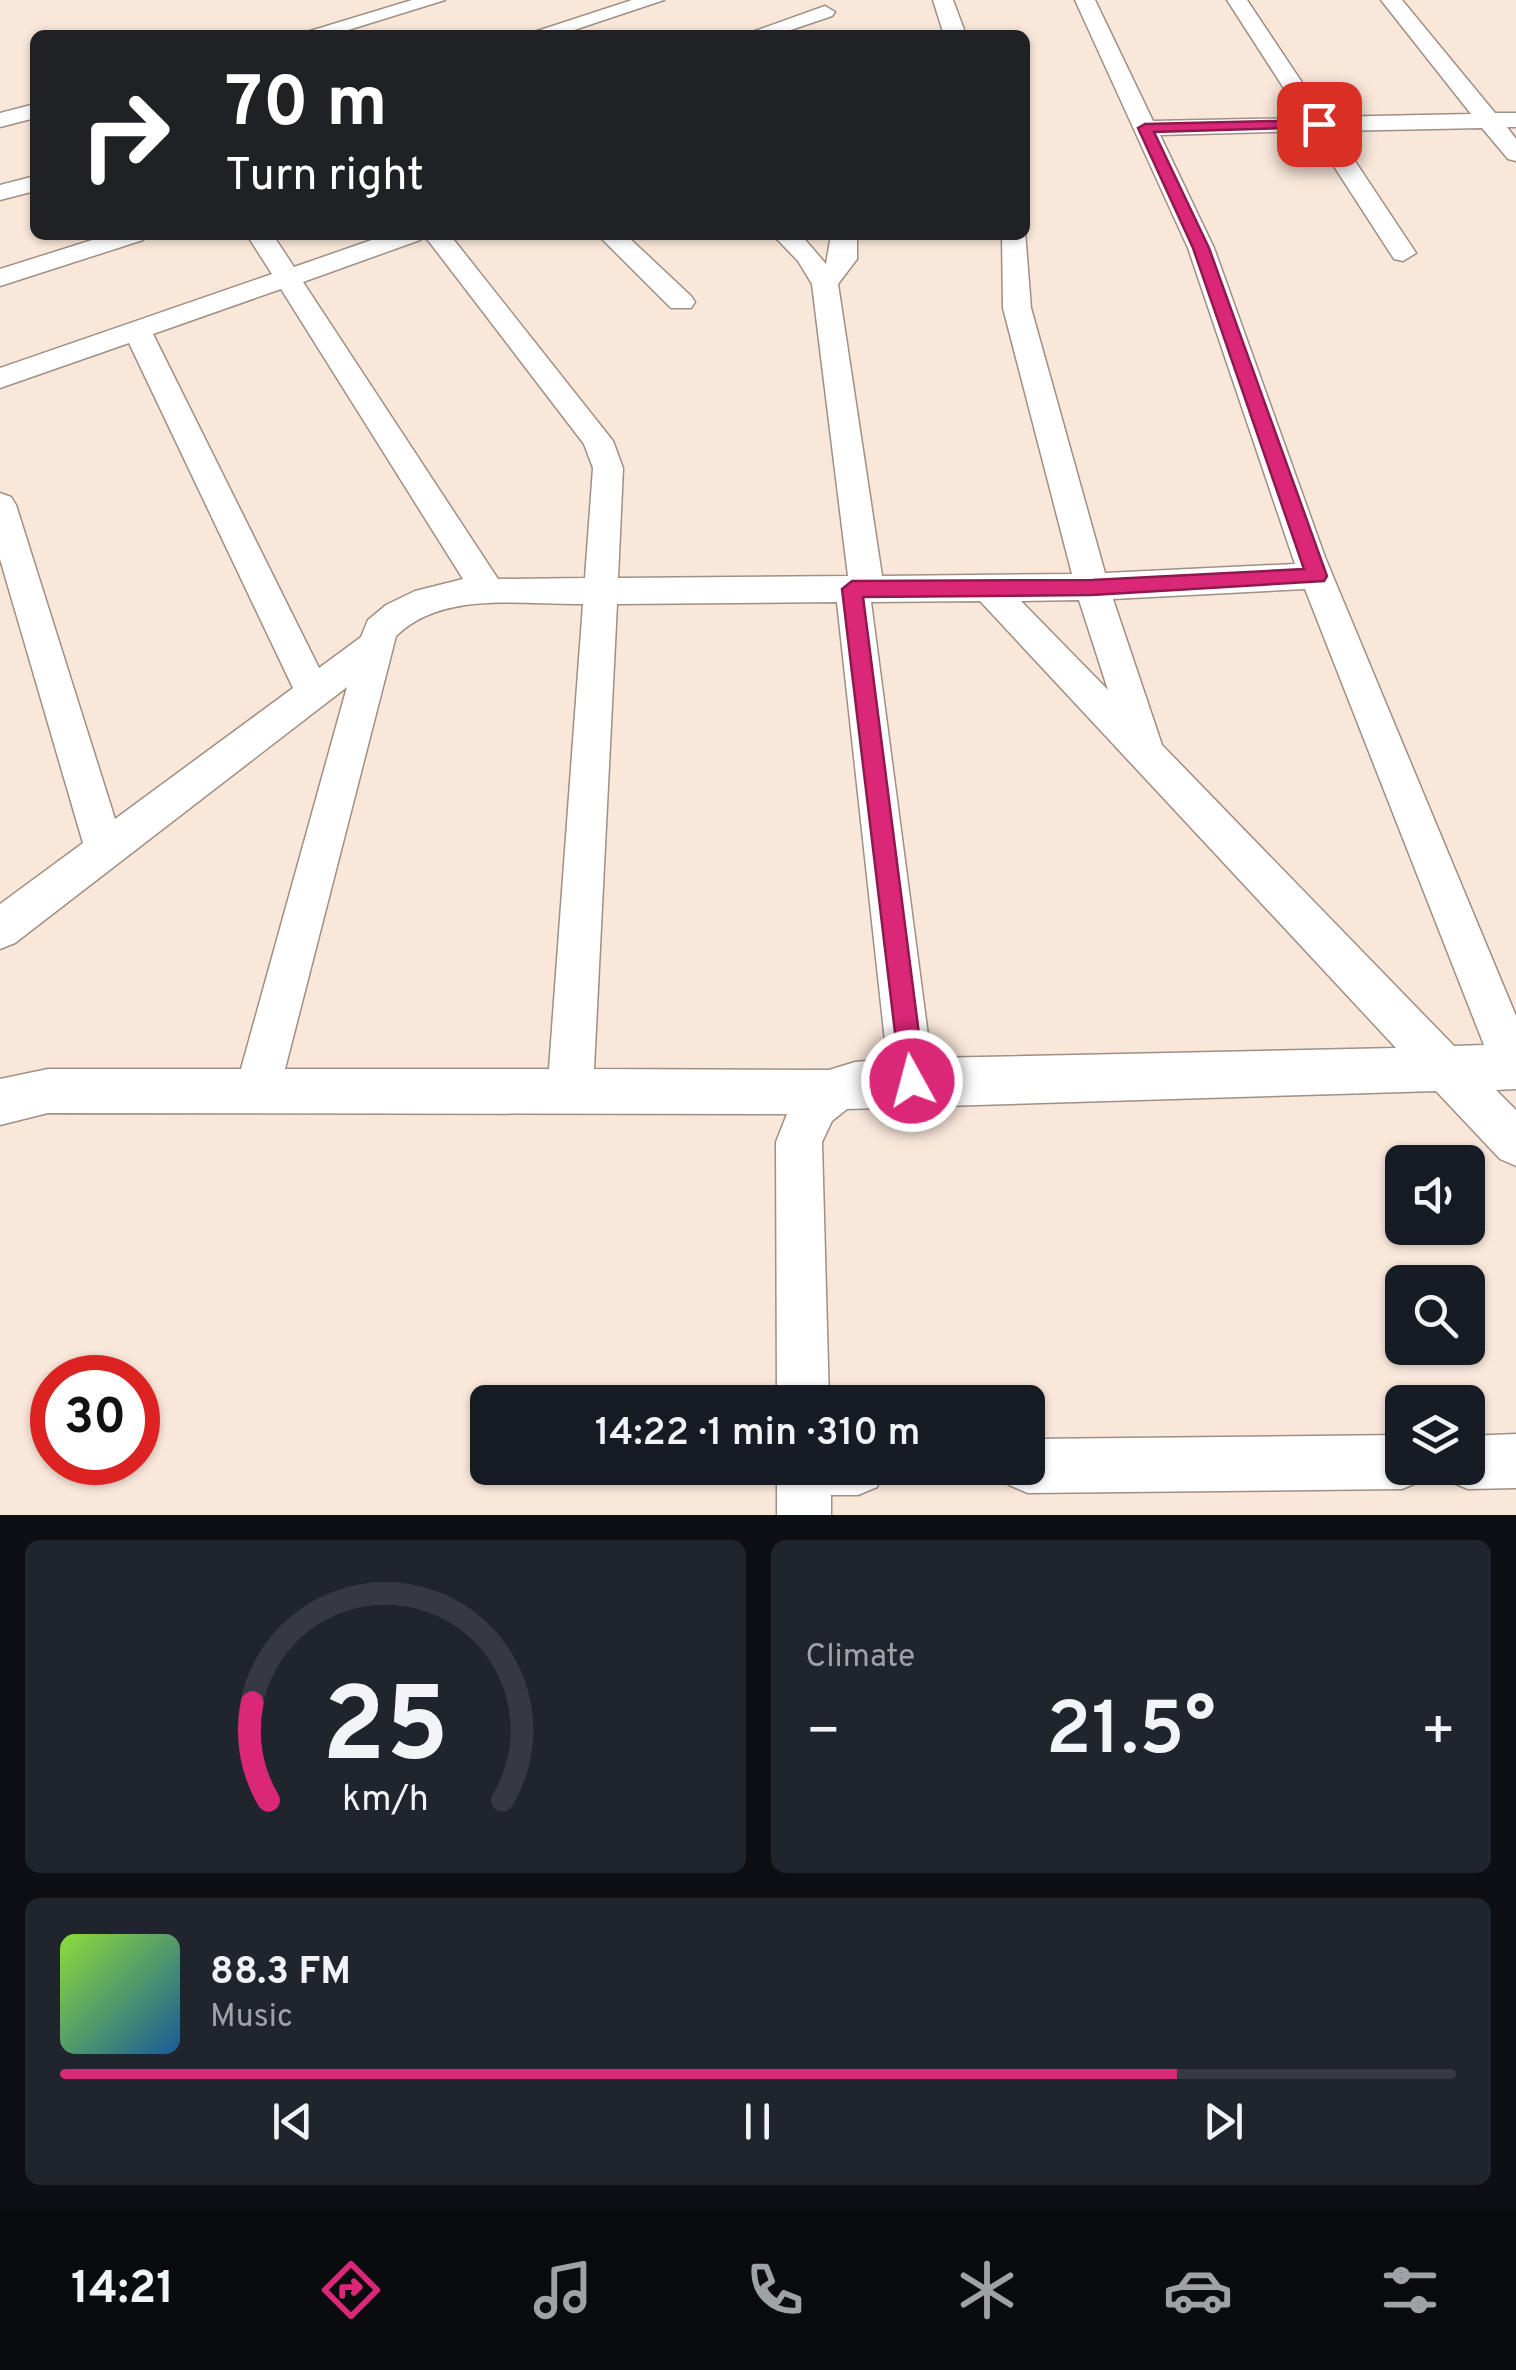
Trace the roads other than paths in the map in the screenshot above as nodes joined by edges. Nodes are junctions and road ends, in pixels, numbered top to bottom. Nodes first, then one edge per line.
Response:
1 (435, 0) edge
2 (654, 0) edge
3 (943, 0) edge
4 (1085, 0) edge
5 (1237, 0) edge
6 (1391, 0) edge
7 (823, 6) edge
8 (326, 30) edge
9 (553, 30) edge
10 (767, 30) edge
11 (953, 30) edge
12 (30, 111) edge
13 (0, 120) edge
14 (1504, 120) edge
15 (1319, 124) junction
16 (1145, 128) junction
17 (1516, 154) edge
18 (30, 184) edge
19 (0, 193) edge
20 (118, 240) edge
21 (263, 240) edge
22 (397, 240) edge
23 (440, 240) edge
24 (616, 240) edge
25 (791, 240) edge
26 (844, 240) edge
27 (1016, 240) edge
28 (1403, 253) dead end
29 (0, 278) edge
30 (289, 278) junction
31 (824, 284) junction
32 (681, 302) dead end
33 (137, 330) junction
34 (0, 378) edge
35 (0, 505) edge
36 (1317, 576) junction
37 (988, 588) junction
38 (1092, 588) junction
39 (860, 589) junction
40 (601, 591) junction
41 (489, 592) junction
42 (376, 645) junction
43 (313, 692) junction
44 (1148, 756) junction
45 (104, 850) junction
46 (0, 929) edge
47 (1516, 1067) edge
48 (1448, 1070) junction
49 (912, 1081) junction
50 (257, 1091) junction
51 (570, 1092) junction
52 (827, 1092) junction
53 (0, 1102) edge
54 (1516, 1143) edge
55 (802, 1385) edge
56 (1516, 1461) edge
57 (1385, 1462) edge
58 (1485, 1462) edge
59 (1045, 1466) edge
60 (804, 1485) edge
61 (804, 1515) edge

1 - 8 street
2 - 9 street
3 - 11 street
4 - 16 street
5 - 15 street
6 - 14 street
7 - 10 street
12 - 13 street
14 - 15 street
14 - 17 street
15 - 16 street
15 - 28 street
16 - 36 street
18 - 19 street
20 - 29 street
21 - 30 street
22 - 30 street
23 - 40 street
24 - 32 street
25 - 31 street
26 - 31 street
27 - 38 street
30 - 33 street
30 - 41 street
31 - 39 street
33 - 34 street
33 - 43 street
35 - 45 street
36 - 38 street
36 - 47 street
37 - 38 street
37 - 39 street
37 - 44 street
38 - 44 street
39 - 40 street
39 - 49 street
40 - 41 street
40 - 51 street
41 - 42 street
42 - 43 street
42 - 50 street
43 - 45 street
44 - 48 street
45 - 46 street
47 - 48 street
48 - 49 street
48 - 54 street
49 - 52 street
50 - 51 street
50 - 53 street
51 - 52 street
52 - 55 street
56 - 58 street
57 - 59 street
60 - 61 street

